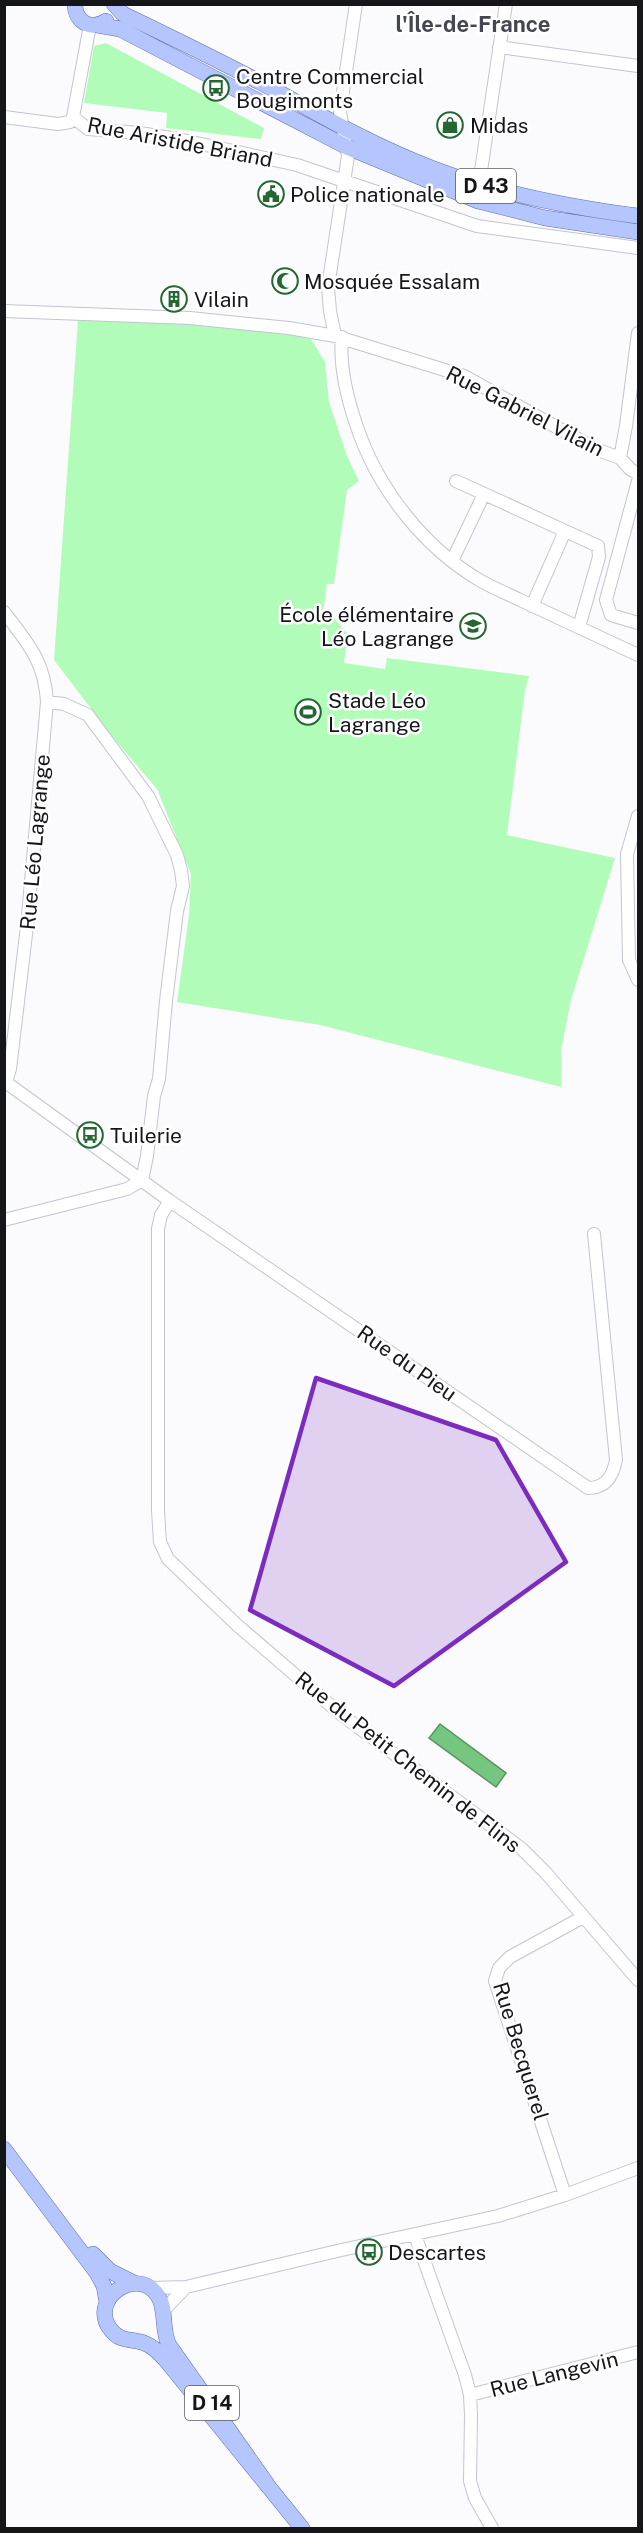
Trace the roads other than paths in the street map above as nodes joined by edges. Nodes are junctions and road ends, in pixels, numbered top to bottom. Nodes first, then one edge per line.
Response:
1 (113, 4) edge
2 (356, 4) edge
3 (506, 4) edge
4 (73, 8) edge
5 (93, 25) junction
6 (499, 47) junction
7 (639, 66) edge
8 (251, 98) junction
9 (4, 117) edge
10 (73, 117) junction
11 (342, 126) junction
12 (354, 152) junction
13 (428, 166) junction
14 (343, 181) junction
15 (479, 184) junction
16 (639, 216) edge
17 (639, 232) edge
18 (639, 248) edge
19 (4, 311) edge
20 (639, 333) edge
21 (339, 337) junction
22 (620, 458) junction
23 (639, 474) edge
24 (456, 481) dead end
25 (639, 481) edge
26 (484, 494) junction
27 (564, 531) junction
28 (452, 561) junction
29 (532, 606) junction
30 (4, 612) edge
31 (639, 623) edge
32 (579, 627) junction
33 (639, 655) edge
34 (47, 702) junction
35 (639, 816) edge
36 (639, 980) edge
37 (5, 1081) edge
38 (142, 1180) junction
39 (170, 1200) junction
40 (4, 1220) edge
41 (594, 1234) dead end
42 (583, 1917) junction
43 (639, 1980) edge
44 (4, 2149) edge
45 (639, 2168) edge
46 (32, 2186) junction
47 (565, 2195) junction
48 (415, 2235) junction
49 (134, 2283) junction
50 (186, 2287) junction
51 (149, 2288) junction
52 (107, 2303) junction
53 (163, 2316) junction
54 (138, 2341) junction
55 (639, 2352) edge
56 (470, 2395) junction
57 (267, 2484) junction
58 (302, 2529) edge
59 (492, 2529) edge

1 - 5 main road
1 - 11 main road, D 43
2 - 11 street
3 - 6 street
4 - 5 main road
5 - 8 main road, D 43
5 - 10 street
6 - 7 street
6 - 15 street
8 - 11 main road
8 - 12 main road, D 43
9 - 10 street, Rue Aristide Briand
10 - 14 street, Rue Aristide Briand
11 - 12 street
11 - 13 main road, D 43
12 - 13 main road, D 43
12 - 14 street
12 - 17 main road, D 43
13 - 15 main road, D 43
14 - 18 street, Rue Aristide Briand
14 - 21 street
15 - 16 main road, D 43
19 - 21 street, Rue Gabriel Vilain
20 - 22 street
21 - 22 street, Rue Gabriel Vilain
21 - 28 street
22 - 23 street, Rue Gabriel Vilain
24 - 26 street
25 - 31 street
26 - 27 street
26 - 28 street
27 - 29 street
27 - 32 street
28 - 29 street
29 - 32 street
30 - 34 street, Rue Léo Lagrange
32 - 33 street
34 - 37 street, Rue Léo Lagrange
34 - 38 street
35 - 36 street
37 - 38 street, Rue du Pieu
38 - 39 street, Rue du Pieu
38 - 40 street
39 - 41 street, Rue du Pieu
39 - 42 street, Rue du Petit Chemin de Flins
42 - 43 street, Rue du Petit Chemin de Flins
42 - 47 street, Rue Becquerel
44 - 46 main road
45 - 47 street
46 - 49 main road
46 - 52 main road
47 - 48 street
48 - 50 street
48 - 56 street
49 - 51 main road
49 - 52 main road
50 - 51 street
50 - 53 street
51 - 53 main road
52 - 54 main road
53 - 54 main road
53 - 57 main road, D 14
54 - 57 main road, D 14
55 - 56 street, Rue Langevin
56 - 59 street
57 - 58 main road, D 14

